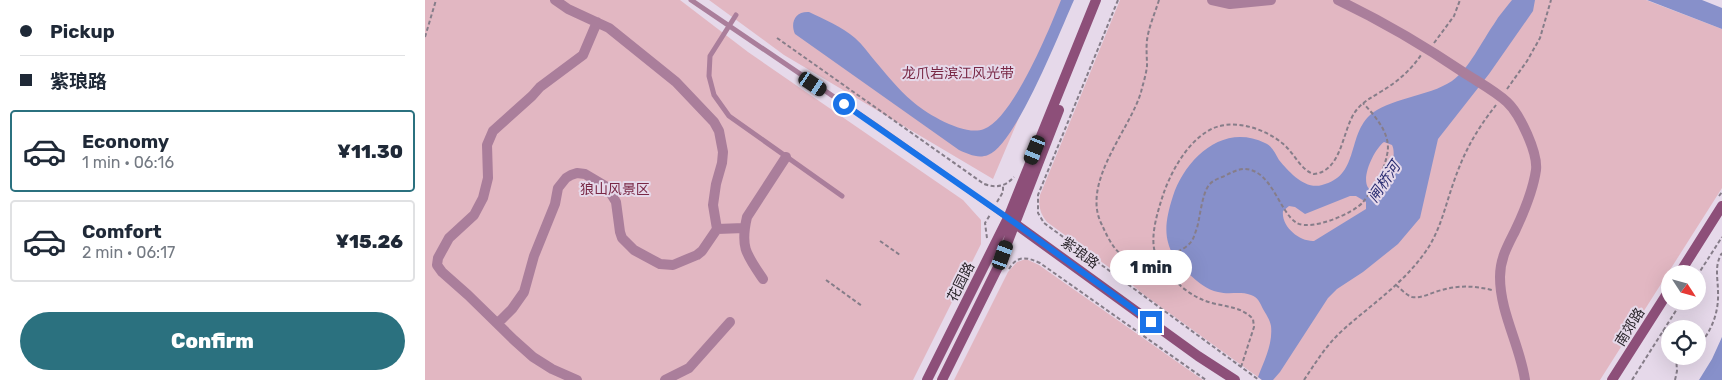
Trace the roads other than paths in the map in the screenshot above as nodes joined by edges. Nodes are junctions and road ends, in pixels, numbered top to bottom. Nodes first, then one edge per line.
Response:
1 (555, 0) edge
2 (691, 0) edge
3 (1095, 0) edge
4 (1102, 0) edge
5 (1213, 0) edge
6 (1271, 0) edge
7 (1339, 0) edge
8 (736, 15) dead end
9 (597, 22) junction
10 (728, 26) junction
11 (786, 157) junction
12 (842, 196) dead end
13 (1722, 206) edge
14 (1011, 220) junction
15 (744, 228) junction
16 (717, 229) junction
17 (1685, 265) edge
18 (763, 279) dead end
19 (1661, 303) edge
20 (730, 322) dead end
21 (497, 323) junction
22 (577, 380) edge
23 (665, 380) edge
24 (927, 380) edge
25 (942, 380) edge
26 (1235, 380) edge
27 (1525, 380) edge
28 (1613, 380) edge

1 - 9 street
2 - 10 lane
3 - 14 main road, 花园路
4 - 14 main road, 花园路
5 - 6 street
7 - 27 street
8 - 10 lane
9 - 16 street
9 - 21 street
10 - 11 lane
10 - 14 lane
11 - 12 lane
11 - 15 street
13 - 17 main road
14 - 24 main road, 花园路
14 - 25 main road, 花园路
14 - 26 main road, 紫琅路
15 - 16 street
15 - 18 street
16 - 21 street
19 - 28 main road, 南郊路
20 - 23 street
21 - 22 street

